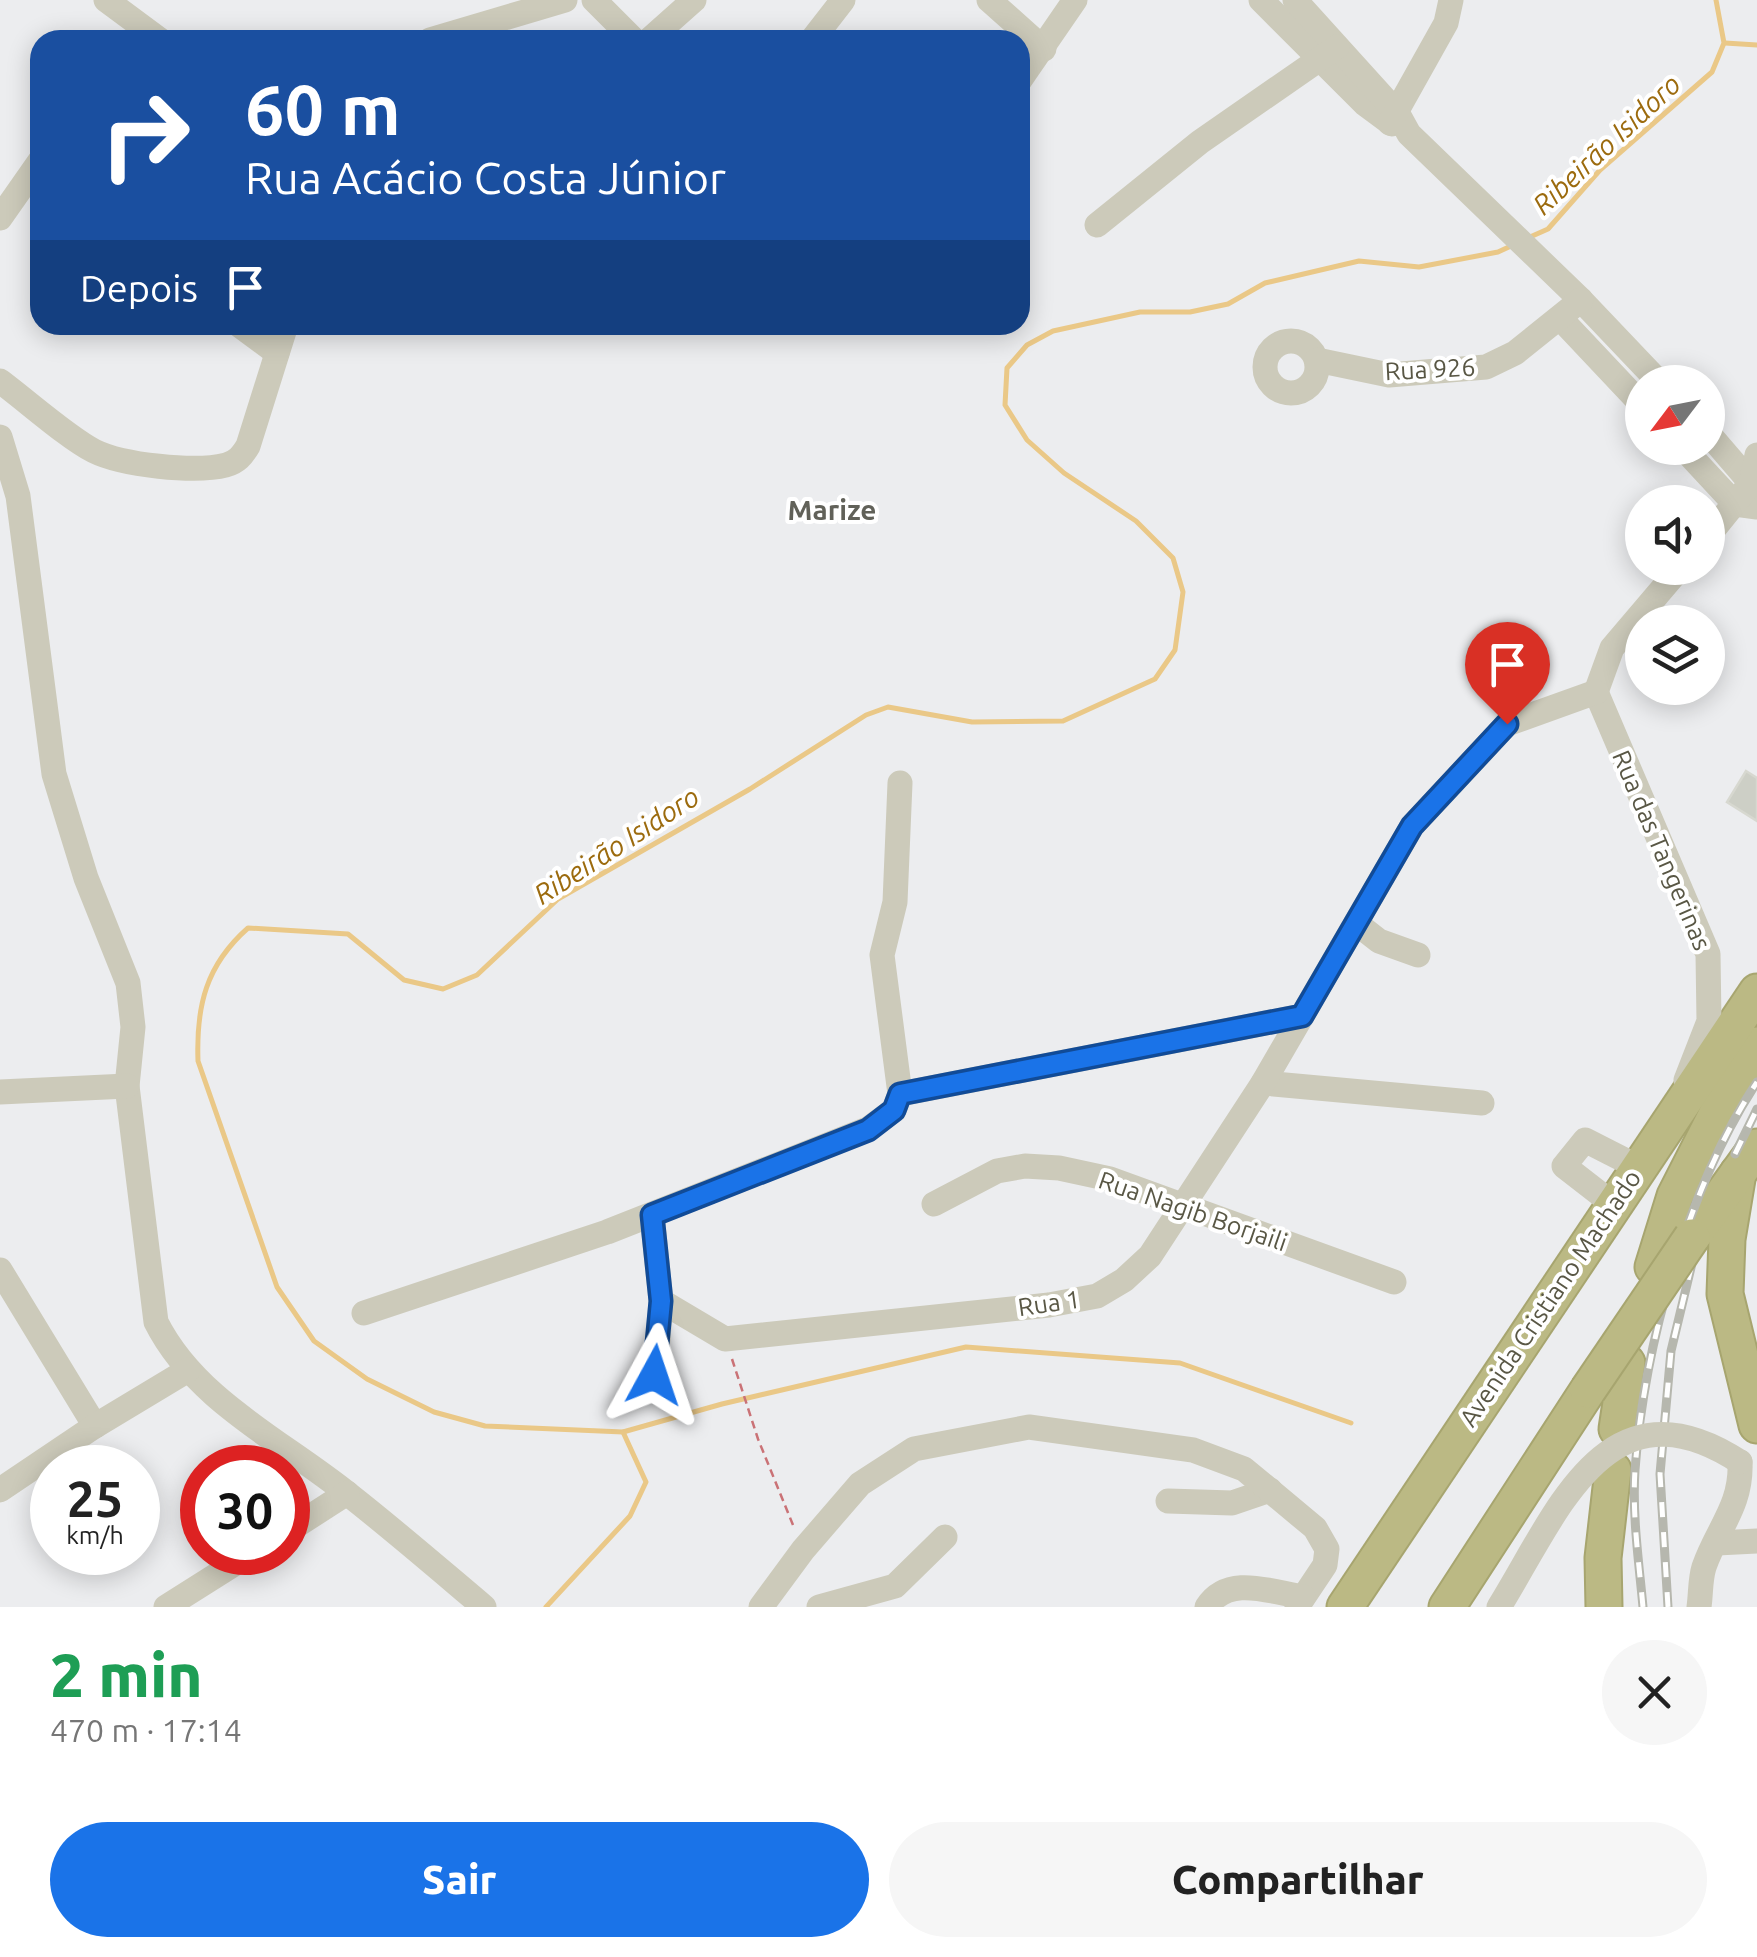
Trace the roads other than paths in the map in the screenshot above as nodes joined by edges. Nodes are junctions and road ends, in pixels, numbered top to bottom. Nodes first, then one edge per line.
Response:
1 (106, 0) edge
2 (565, 0) edge
3 (594, 0) edge
4 (694, 0) edge
5 (843, 0) edge
6 (989, 0) edge
7 (1075, 0) edge
8 (1261, 0) edge
9 (1295, 0) edge
10 (1451, 0) edge
11 (140, 30) edge
12 (464, 30) edge
13 (624, 30) edge
14 (660, 30) edge
15 (820, 30) edge
16 (1023, 30) edge
17 (1030, 37) edge
18 (1044, 49) junction
19 (1328, 52) junction
20 (1030, 67) edge
21 (1399, 124) junction
22 (30, 178) edge
23 (0, 218) edge
24 (1097, 225) dead end
25 (1581, 300) junction
26 (1560, 318) junction
27 (252, 335) edge
28 (282, 335) edge
29 (276, 353) junction
30 (1318, 360) dead end
31 (1644, 365) edge
32 (0, 381) edge
33 (1625, 387) edge
34 (0, 437) edge
35 (1757, 455) edge
36 (1725, 460) edge
37 (1705, 465) edge
38 (9, 499) edge
39 (1750, 499) edge
40 (1725, 521) edge
41 (1666, 585) edge
42 (1596, 692) junction
43 (900, 783) dead end
44 (1356, 924) junction
45 (1418, 955) dead end
46 (1757, 992) edge
47 (1302, 1016) junction
48 (1757, 1045) edge
49 (1263, 1083) junction
50 (127, 1086) junction
51 (0, 1092) edge
52 (900, 1094) junction
53 (1482, 1103) dead end
54 (1668, 1124) junction
55 (1748, 1160) edge
56 (1638, 1166) junction
57 (934, 1204) dead end
58 (1613, 1204) junction
59 (1183, 1205) junction
60 (652, 1215) junction
61 (1652, 1267) dead end
62 (0, 1270) edge
63 (1394, 1282) dead end
64 (661, 1301) junction
65 (364, 1312) dead end
66 (1627, 1362) dead end
67 (188, 1370) junction
68 (654, 1375) dead end
69 (1757, 1425) edge
70 (95, 1426) junction
71 (1617, 1429) dead end
72 (1740, 1462) junction
73 (1613, 1470) dead end
74 (1757, 1488) edge
75 (0, 1490) edge
76 (1270, 1490) junction
77 (347, 1493) junction
78 (1168, 1501) dead end
79 (310, 1517) edge
80 (946, 1537) dead end
81 (1757, 1542) edge
82 (1717, 1543) junction
83 (217, 1575) edge
84 (1300, 1602) edge
85 (479, 1603) edge
86 (1706, 1603) edge
87 (770, 1605) edge
88 (166, 1607) edge
89 (818, 1607) edge
90 (1207, 1607) edge
91 (1346, 1607) edge
92 (1447, 1607) edge
93 (1499, 1607) edge
94 (1604, 1607) edge

1 - 11 street
2 - 12 street
3 - 13 street
4 - 14 street
5 - 15 street
6 - 16 street
7 - 18 street
8 - 19 street
9 - 19 street
10 - 21 street
17 - 18 street
18 - 20 street
19 - 21 street
19 - 24 street
21 - 25 street
22 - 23 street
25 - 26 street, Rua 926
25 - 31 street
26 - 30 street, Rua 926
26 - 33 street
27 - 29 street
28 - 29 street
29 - 32 street
34 - 38 street
35 - 39 street
36 - 39 street
37 - 39 street
38 - 50 street
39 - 40 street
41 - 42 street
42 - 44 street, Rua 1
42 - 54 street, Rua das Tangerinas
43 - 52 street
44 - 45 street
44 - 47 street, Rua 1
46 - 54 highway, Avenida Cristiano Machado
47 - 49 street, Rua 1
47 - 52 street
48 - 61 highway
49 - 53 street
49 - 59 street, Rua 1
50 - 51 street
50 - 67 street
52 - 60 street
54 - 56 highway, Avenida Cristiano Machado
55 - 69 highway
55 - 92 highway, bridge
56 - 58 highway, Avenida Cristiano Machado
56 - 58 street
57 - 59 street, Rua Nagib Borjaili
58 - 91 highway, Avenida Cristiano Machado
59 - 63 street, Rua Nagib Borjaili
59 - 64 street, Rua 1
60 - 64 street
60 - 65 street
62 - 70 street
64 - 68 street
66 - 71 highway
67 - 70 street
67 - 77 street
70 - 75 street
72 - 74 street
72 - 82 street
72 - 93 street, bridge
73 - 94 highway
76 - 78 street
76 - 84 street
76 - 87 street
77 - 79 street
77 - 85 street
80 - 89 street
81 - 82 street
82 - 86 street
83 - 88 street
84 - 90 street

